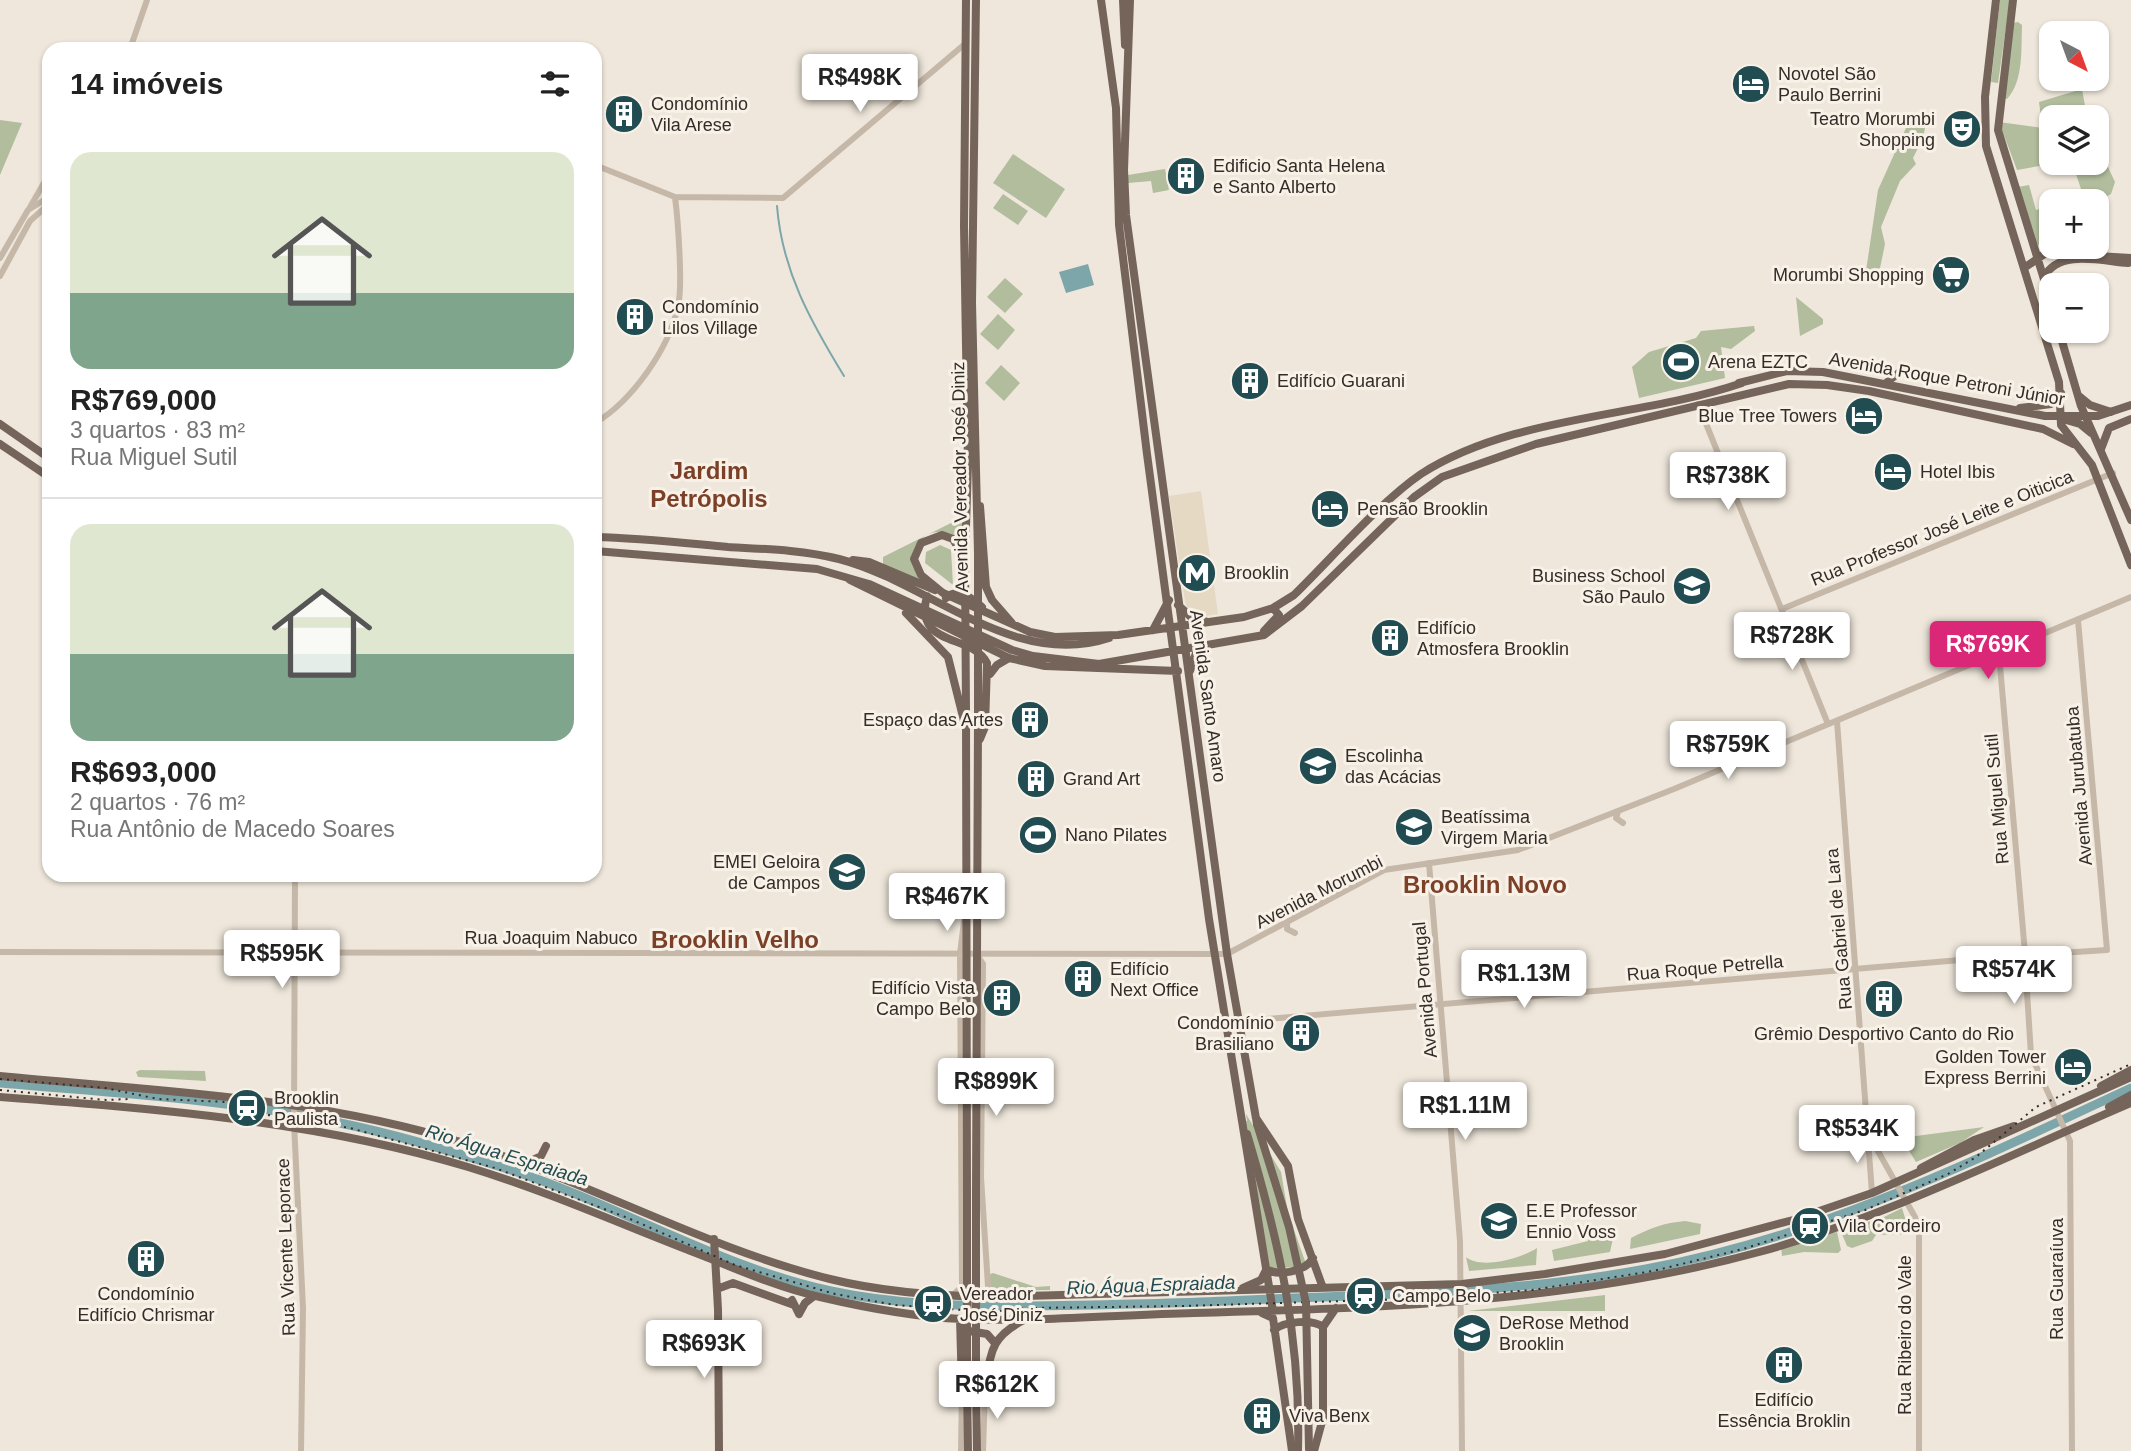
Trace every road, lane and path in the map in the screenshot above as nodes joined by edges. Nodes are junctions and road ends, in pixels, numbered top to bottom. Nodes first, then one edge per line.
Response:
1 (146, 0) edge
2 (966, 0) edge
3 (976, 0) edge
4 (1101, 0) edge
5 (1123, 0) edge
6 (1130, 0) edge
7 (1997, 0) edge
8 (2013, 0) edge
9 (132, 42) edge
10 (966, 43) junction
11 (1127, 51) junction
12 (602, 168) edge
13 (612, 172) junction
14 (602, 173) edge
15 (1997, 182) junction
16 (42, 186) edge
17 (676, 197) junction
18 (42, 201) edge
19 (2022, 209) junction
20 (28, 210) junction
21 (42, 210) edge
22 (2033, 244) junction
23 (2039, 248) edge
24 (2109, 257) edge
25 (0, 258) edge
26 (2131, 258) edge
27 (2037, 259) junction
28 (2046, 259) edge
29 (2131, 263) edge
30 (2051, 267) junction
31 (2024, 268) junction
32 (0, 272) edge
33 (2042, 273) edge
34 (2047, 273) edge
35 (2063, 343) edge
36 (1901, 370) dead end
37 (1742, 383) junction
38 (1886, 383) junction
39 (2061, 393) junction
40 (2078, 395) junction
41 (1700, 400) junction
42 (2131, 405) edge
43 (1644, 408) junction
44 (2012, 409) junction
45 (2115, 412) junction
46 (2086, 417) junction
47 (602, 418) edge
48 (2059, 418) junction
49 (2131, 419) edge
50 (0, 424) edge
51 (2111, 426) junction
52 (2096, 439) junction
53 (0, 444) edge
54 (2073, 444) junction
55 (34, 447) junction
56 (2101, 449) junction
57 (42, 450) edge
58 (42, 453) edge
59 (42, 472) edge
60 (2113, 473) junction
61 (2098, 480) junction
62 (976, 492) junction
63 (2131, 520) edge
64 (602, 538) edge
65 (602, 551) edge
66 (965, 556) junction
67 (842, 560) junction
68 (2131, 565) edge
69 (842, 575) junction
70 (944, 594) junction
71 (926, 596) junction
72 (2131, 597) edge
73 (1169, 600) junction
74 (942, 604) junction
75 (1178, 605) junction
76 (899, 606) junction
77 (923, 608) junction
78 (1273, 608) junction
79 (1782, 609) junction
80 (939, 615) junction
81 (926, 619) junction
82 (2078, 620) junction
83 (1208, 622) junction
84 (1014, 625) junction
85 (1177, 627) junction
86 (948, 630) junction
87 (1153, 630) junction
88 (1118, 635) junction
89 (1256, 637) junction
90 (1209, 645) junction
91 (1185, 648) junction
92 (1175, 650) junction
93 (1999, 654) junction
94 (1009, 658) junction
95 (1116, 662) junction
96 (1099, 664) junction
97 (1070, 667) junction
98 (1142, 667) junction
99 (1178, 671) junction
100 (989, 677) junction
101 (1189, 678) junction
102 (1840, 720) junction
103 (1828, 724) junction
104 (965, 725) junction
105 (978, 745) junction
106 (1618, 812) junction
107 (1623, 823) dead end
108 (1429, 863) junction
109 (295, 882) edge
110 (1287, 922) junction
111 (1295, 933) dead end
112 (2107, 950) joint
113 (0, 952) edge
114 (296, 952) junction
115 (1214, 952) junction
116 (967, 954) junction
117 (1227, 954) junction
118 (2023, 957) junction
119 (1856, 969) junction
120 (1440, 1003) junction
121 (1238, 1025) junction
122 (2131, 1070) edge
123 (0, 1076) edge
124 (2131, 1077) edge
125 (2095, 1094) junction
126 (0, 1099) edge
127 (2130, 1099) edge
128 (294, 1106) junction
129 (2057, 1113) junction
130 (1256, 1121) junction
131 (1244, 1124) junction
132 (294, 1125) junction
133 (2064, 1127) junction
134 (1869, 1135) junction
135 (546, 1146) dead end
136 (526, 1163) junction
137 (1897, 1186) junction
138 (1872, 1193) junction
139 (1905, 1200) junction
140 (714, 1242) junction
141 (1313, 1258) junction
142 (715, 1260) junction
143 (1266, 1269) junction
144 (739, 1271) junction
145 (1462, 1285) junction
146 (962, 1286) junction
147 (988, 1286) junction
148 (787, 1287) junction
149 (717, 1288) junction
150 (1322, 1288) junction
151 (1238, 1290) junction
152 (814, 1296) junction
153 (952, 1296) junction
154 (992, 1297) junction
155 (1271, 1300) junction
156 (1462, 1300) junction
157 (794, 1305) junction
158 (1336, 1308) junction
159 (1252, 1312) junction
160 (1028, 1318) junction
161 (961, 1319) junction
162 (1323, 1327) junction
163 (1274, 1330) junction
164 (962, 1333) junction
165 (994, 1342) junction
166 (972, 1388) junction
167 (1311, 1450) edge
168 (301, 1451) edge
169 (719, 1451) edge
170 (961, 1451) edge
171 (968, 1451) edge
172 (976, 1451) edge
173 (984, 1451) edge
174 (1292, 1451) edge
175 (1297, 1451) edge
176 (1462, 1451) edge
177 (1919, 1451) edge
178 (2072, 1451) edge

1 - 9 street
2 - 10 main road, Avenida Vereador José Diniz
3 - 62 main road, Avenida Vereador José Diniz
4 - 73 main road, Avenida Santo Amaro
5 - 11 main road, Avenida Santo Amaro
6 - 11 main road, Avenida Santo Amaro
7 - 15 main road
8 - 19 main road
10 - 17 street
10 - 66 main road, Avenida Vereador José Diniz
11 - 75 main road, Avenida Santo Amaro
12 - 13 street
13 - 14 street
13 - 17 street
15 - 19 main road
15 - 31 main road
16 - 20 street
17 - 47 street
18 - 20 street
19 - 22 main road
20 - 25 street
21 - 32 street
22 - 23 main road
22 - 27 main road
24 - 26 main road
27 - 31 main road
27 - 33 main road
28 - 30 main road
29 - 30 main road
30 - 34 main road
31 - 39 main road
35 - 40 main road
36 - 38 main road
37 - 38 main road, Avenida Roque Petroni Júnior
37 - 41 main road
37 - 43 main road, Avenida Roque Petroni Júnior
38 - 44 main road, Avenida Roque Petroni Júnior
39 - 44 main road
39 - 48 main road
40 - 45 main road
40 - 46 main road
41 - 43 main road, Avenida Roque Petroni Júnior
41 - 54 main road, Avenida Roque Petroni Júnior
41 - 79 street
41 - 89 main road, Avenida Roque Petroni Júnior
42 - 45 main road
43 - 78 main road, Avenida Roque Petroni Júnior
44 - 48 main road, Avenida Roque Petroni Júnior
45 - 46 main road, Avenida Roque Petroni Júnior
45 - 51 main road
46 - 48 main road, Avenida Roque Petroni Júnior
46 - 52 main road
48 - 52 main road
48 - 54 main road
49 - 51 main road
50 - 55 main road
51 - 56 main road
52 - 56 main road
53 - 59 main road
54 - 61 main road
55 - 57 street
55 - 58 main road
56 - 60 main road
60 - 61 street, Rua Professor José Leite e Oiticica
60 - 63 main road
61 - 68 main road
61 - 79 street, Rua Professor José Leite e Oiticica
62 - 84 main road
62 - 105 main road, Avenida Vereador José Diniz, bridge
64 - 67 main road
65 - 69 main road
66 - 70 main road
66 - 104 main road, Avenida Vereador José Diniz, bridge
67 - 70 main road
67 - 71 main road
69 - 76 main road
69 - 77 main road
70 - 74 main road
70 - 84 main road
71 - 74 main road
71 - 77 main road
72 - 82 street, Avenida Morumbi
73 - 85 main road, Avenida Santo Amaro
73 - 87 main road
74 - 80 main road
74 - 88 main road
75 - 83 main road
75 - 85 main road, Avenida Santo Amaro
76 - 81 main road
76 - 104 main road
77 - 80 main road
77 - 81 main road
78 - 83 main road, Avenida Roque Petroni Júnior
78 - 89 main road
79 - 103 street
80 - 86 main road
80 - 96 main road
81 - 86 main road
81 - 100 main road
82 - 93 street, Avenida Morumbi
82 - 112 street, Avenida Jurubatuba
83 - 85 main road, Avenida Roque Petroni Júnior
84 - 88 main road
85 - 87 main road, Avenida Roque Petroni Júnior
85 - 91 main road, Avenida Santo Amaro
85 - 92 main road, Avenida Santo Amaro
86 - 94 main road
87 - 88 main road, Avenida Roque Petroni Júnior
89 - 90 main road, Avenida Roque Petroni Júnior
90 - 91 main road, Avenida Roque Petroni Júnior
90 - 101 main road
91 - 92 main road, Avenida Roque Petroni Júnior
91 - 101 main road, Avenida Santo Amaro
92 - 95 main road, Avenida Roque Petroni Júnior
92 - 99 main road, Avenida Santo Amaro
93 - 102 street, Avenida Morumbi
93 - 118 street, Rua Miguel Sutil
94 - 97 main road
94 - 100 main road
95 - 96 main road
95 - 98 main road
96 - 97 main road
97 - 98 main road
98 - 99 main road
99 - 115 main road, Avenida Santo Amaro
100 - 105 main road
101 - 117 main road, Avenida Santo Amaro
102 - 103 street, Avenida Morumbi
102 - 119 street, Rua Gabriel de Lara
103 - 106 street, Avenida Morumbi
104 - 116 main road, Avenida Vereador José Diniz
105 - 116 main road, Avenida Vereador José Diniz
106 - 107 street
106 - 108 street, Avenida Morumbi
108 - 110 street, Avenida Morumbi
108 - 120 street, Avenida Portugal
109 - 114 street, Rua Vicente Leporace
110 - 111 street
110 - 117 street, Avenida Morumbi
112 - 118 street, Rua Roque Petrella
113 - 114 street, Rua Joaquim Nabuco
114 - 116 street, Rua Joaquim Nabuco
114 - 128 street, Rua Vicente Leporace
115 - 116 street, Rua Joaquim Nabuco
115 - 117 street, Rua Joaquim Nabuco
115 - 131 main road, Avenida Santo Amaro
116 - 146 street, Avenida Vereador José Diniz
116 - 147 street, Avenida Vereador José Diniz
116 - 166 main road, Avenida Vereador José Diniz, bridge
117 - 121 main road, Avenida Santo Amaro
118 - 119 street, Rua Roque Petrella
118 - 129 street, Rua Miguel Sutil
119 - 120 street, Rua Roque Petrella
119 - 134 street, Rua Gabriel de Lara
120 - 121 street, Rua Roque Petrella
120 - 145 street, Avenida Portugal
121 - 130 main road, Avenida Santo Amaro
122 - 125 main road
123 - 128 main road
124 - 125 main road
125 - 129 main road
126 - 132 main road
127 - 133 main road
128 - 132 street, Rua Vicente Leporace
128 - 136 main road
129 - 133 street, Rua Guaraíuva
129 - 137 main road
130 - 141 main road, Avenida Santo Amaro
130 - 167 main road, bridge
131 - 143 main road, Avenida Santo Amaro
131 - 175 main road, bridge
132 - 142 main road
132 - 168 street, Rua Vicente Leporace
133 - 139 main road
133 - 178 street, Rua Guaraíuva
134 - 137 street, Rua Gabriel de Lara
134 - 138 street, Rua Gabriel de Lara
135 - 136 main road
136 - 140 main road
137 - 138 main road
137 - 139 street, Rua Ribeiro do Vale
138 - 145 main road
139 - 156 main road
139 - 177 street, Rua Ribeiro do Vale
140 - 142 main road
140 - 153 main road
141 - 143 main road
141 - 150 main road, Avenida Santo Amaro
142 - 144 main road
142 - 149 main road
143 - 151 main road
143 - 155 main road, Avenida Santo Amaro
144 - 148 main road
144 - 149 main road
145 - 150 main road
145 - 156 street, Avenida Portugal
146 - 147 street
146 - 153 street
147 - 154 street, Avenida Vereador José Diniz
148 - 152 main road
148 - 157 main road
149 - 157 main road
149 - 169 main road
150 - 155 main road
151 - 154 main road
151 - 155 main road
152 - 157 main road
152 - 161 main road
153 - 154 main road
155 - 158 main road
155 - 159 main road
156 - 158 main road
156 - 176 street, Avenida Portugal
158 - 162 main road
159 - 160 main road
159 - 163 main road
160 - 161 main road
160 - 165 main road
161 - 164 main road
162 - 163 main road
162 - 167 main road
163 - 174 main road
164 - 165 main road
164 - 166 main road
165 - 166 main road
166 - 170 street, Avenida Vereador José Diniz
166 - 171 main road, Avenida Vereador José Diniz
166 - 172 main road, Avenida Vereador José Diniz
166 - 173 street, Avenida Vereador José Diniz

